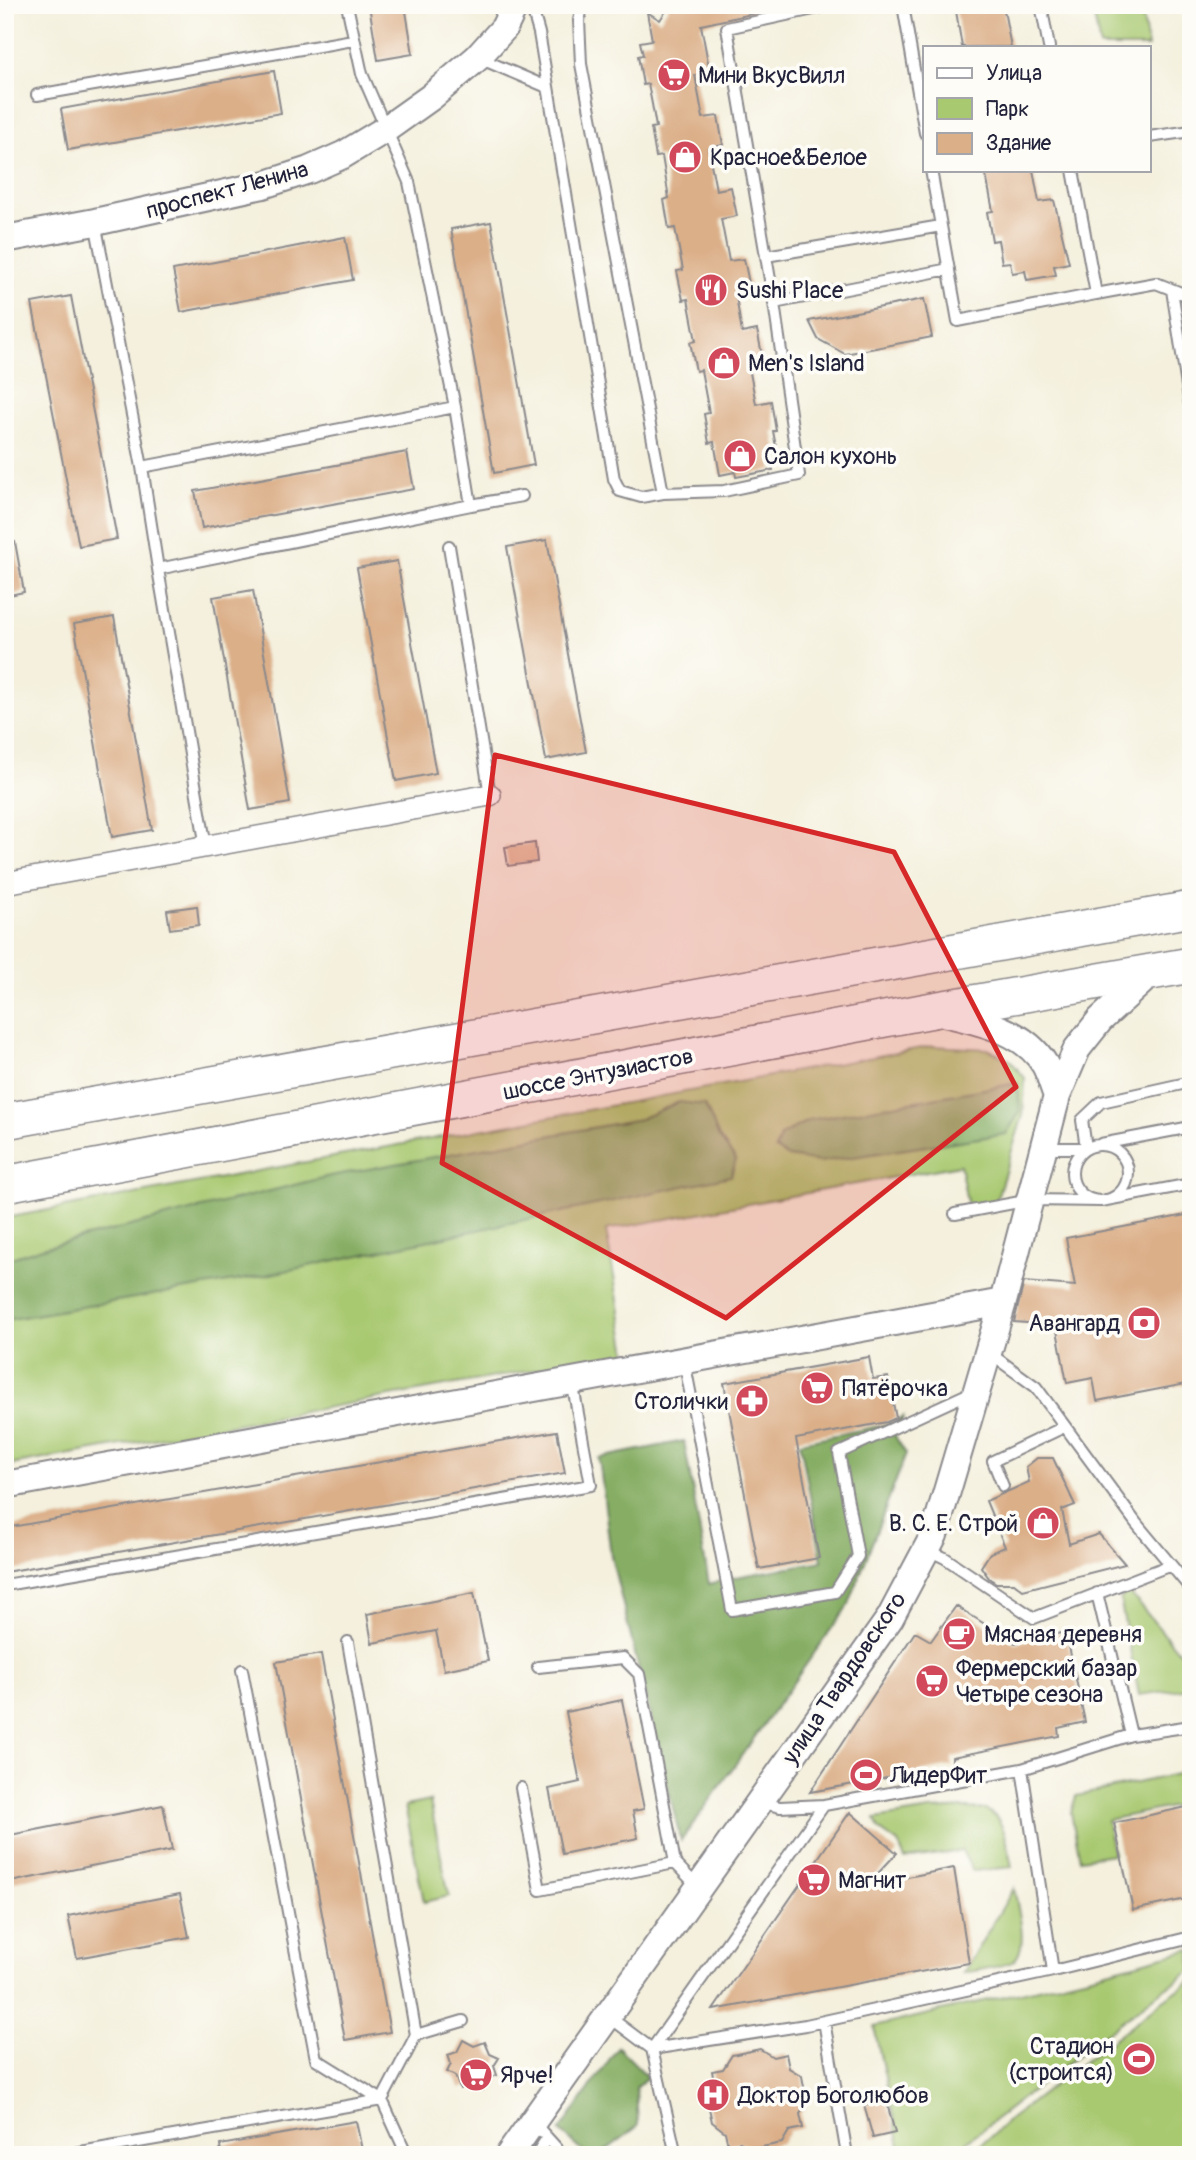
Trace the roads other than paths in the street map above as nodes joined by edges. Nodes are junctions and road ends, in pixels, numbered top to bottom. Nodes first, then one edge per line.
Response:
1 (347, 5) edge
2 (515, 5) edge
3 (531, 5) edge
4 (583, 5) edge
5 (832, 5) edge
6 (903, 5) edge
7 (1041, 5) edge
8 (353, 40) junction
9 (1049, 46) edge
10 (477, 58) junction
11 (547, 87) junction
12 (37, 95) dead end
13 (923, 122) edge
14 (386, 129) junction
15 (1191, 131) edge
16 (1150, 137) edge
17 (931, 172) edge
18 (1073, 172) edge
19 (95, 222) junction
20 (940, 226) junction
21 (5, 239) edge
22 (766, 256) junction
23 (949, 269) junction
24 (1172, 290) junction
25 (1096, 294) junction
26 (1191, 297) edge
27 (774, 303) junction
28 (455, 407) junction
29 (1191, 412) edge
30 (142, 467) junction
31 (663, 493) junction
32 (522, 496) dead end
33 (471, 505) junction
34 (449, 546) dead end
35 (158, 569) junction
36 (490, 795) joint
37 (206, 847) junction
38 (5, 883) edge
39 (1191, 909) edge
40 (1191, 965) edge
41 (1152, 972) junction
42 (933, 1010) junction
43 (1191, 1082) edge
44 (1057, 1096) junction
45 (5, 1121) edge
46 (1191, 1126) edge
47 (1091, 1147) junction
48 (1044, 1148) junction
49 (5, 1184) edge
50 (1191, 1184) edge
51 (1030, 1200) junction
52 (1101, 1200) junction
53 (955, 1214) dead end
54 (1003, 1302) junction
55 (988, 1352) junction
56 (684, 1360) junction
57 (572, 1381) junction
58 (977, 1390) junction
59 (1065, 1427) junction
60 (5, 1485) edge
61 (1003, 1486) dead end
62 (926, 1549) junction
63 (1171, 1564) junction
64 (5, 1586) edge
65 (1191, 1589) edge
66 (1097, 1593) junction
67 (348, 1642) dead end
68 (538, 1667) dead end
69 (242, 1670) dead end
70 (1191, 1726) edge
71 (1131, 1735) junction
72 (1022, 1769) junction
73 (521, 1788) dead end
74 (759, 1802) junction
75 (824, 1804) junction
76 (675, 1863) junction
77 (699, 1888) junction
78 (1191, 1937) edge
79 (1053, 1971) junction
80 (608, 2016) junction
81 (463, 2021) dead end
82 (824, 2021) junction
83 (416, 2035) junction
84 (652, 2049) junction
85 (382, 2100) junction
86 (540, 2130) junction
87 (64, 2155) edge
88 (407, 2155) edge
89 (509, 2155) edge
90 (536, 2155) edge
91 (563, 2155) edge
92 (676, 2155) edge
93 (847, 2155) edge

1 - 8 lane
2 - 10 street, проспект Ленина
3 - 11 lane
4 - 31 lane
5 - 22 lane
6 - 13 lane
7 - 9 lane
8 - 12 lane
8 - 14 lane
10 - 11 lane
10 - 14 street, проспект Ленина
11 - 31 lane
14 - 19 street, проспект Ленина
14 - 28 lane
15 - 16 lane
17 - 20 lane
18 - 25 lane
19 - 21 street, проспект Ленина
19 - 30 lane
20 - 22 lane
20 - 23 lane
22 - 27 lane
23 - 25 lane
23 - 27 lane
24 - 25 lane
24 - 26 lane
24 - 29 lane
27 - 31 lane
28 - 30 lane
28 - 33 lane
30 - 35 lane
32 - 33 lane
33 - 35 lane
34 - 36 lane
35 - 37 lane
36 - 37 street
37 - 38 street
39 - 45 highway
40 - 41 highway, шоссе Энтузиастов
41 - 42 highway, шоссе Энтузиастов
41 - 44 street, улица Твардовского
42 - 44 street
42 - 49 highway, шоссе Энтузиастов
43 - 47 lane
44 - 48 street, улица Твардовского
46 - 47 lane
47 - 48 lane
47 - 52 lane
47 - 52 lane
48 - 51 street, улица Твардовского
50 - 52 lane
51 - 52 lane
51 - 53 lane
51 - 54 street, улица Твардовского
54 - 55 street, улица Твардовского
54 - 56 street
55 - 58 street, улица Твардовского
55 - 59 lane
56 - 57 street
56 - 58 lane
57 - 60 street
57 - 64 lane
58 - 62 street, улица Твардовского
59 - 61 lane
59 - 63 lane
62 - 66 lane
62 - 74 street, улица Твардовского
63 - 65 lane
63 - 66 lane
66 - 71 lane
67 - 83 lane
68 - 76 lane
69 - 85 lane
70 - 71 lane
71 - 72 lane
72 - 75 lane
72 - 79 lane
73 - 76 lane
74 - 75 lane
74 - 77 street, улица Твардовского
75 - 84 lane
76 - 77 lane
77 - 80 street, улица Твардовского
78 - 79 lane
79 - 82 lane
80 - 84 lane
80 - 86 street, улица Твардовского
81 - 83 lane
82 - 84 lane
82 - 93 lane
83 - 85 lane
84 - 92 lane
85 - 87 lane
85 - 88 lane
86 - 89 street, улица Твардовского
86 - 90 lane
86 - 91 lane

